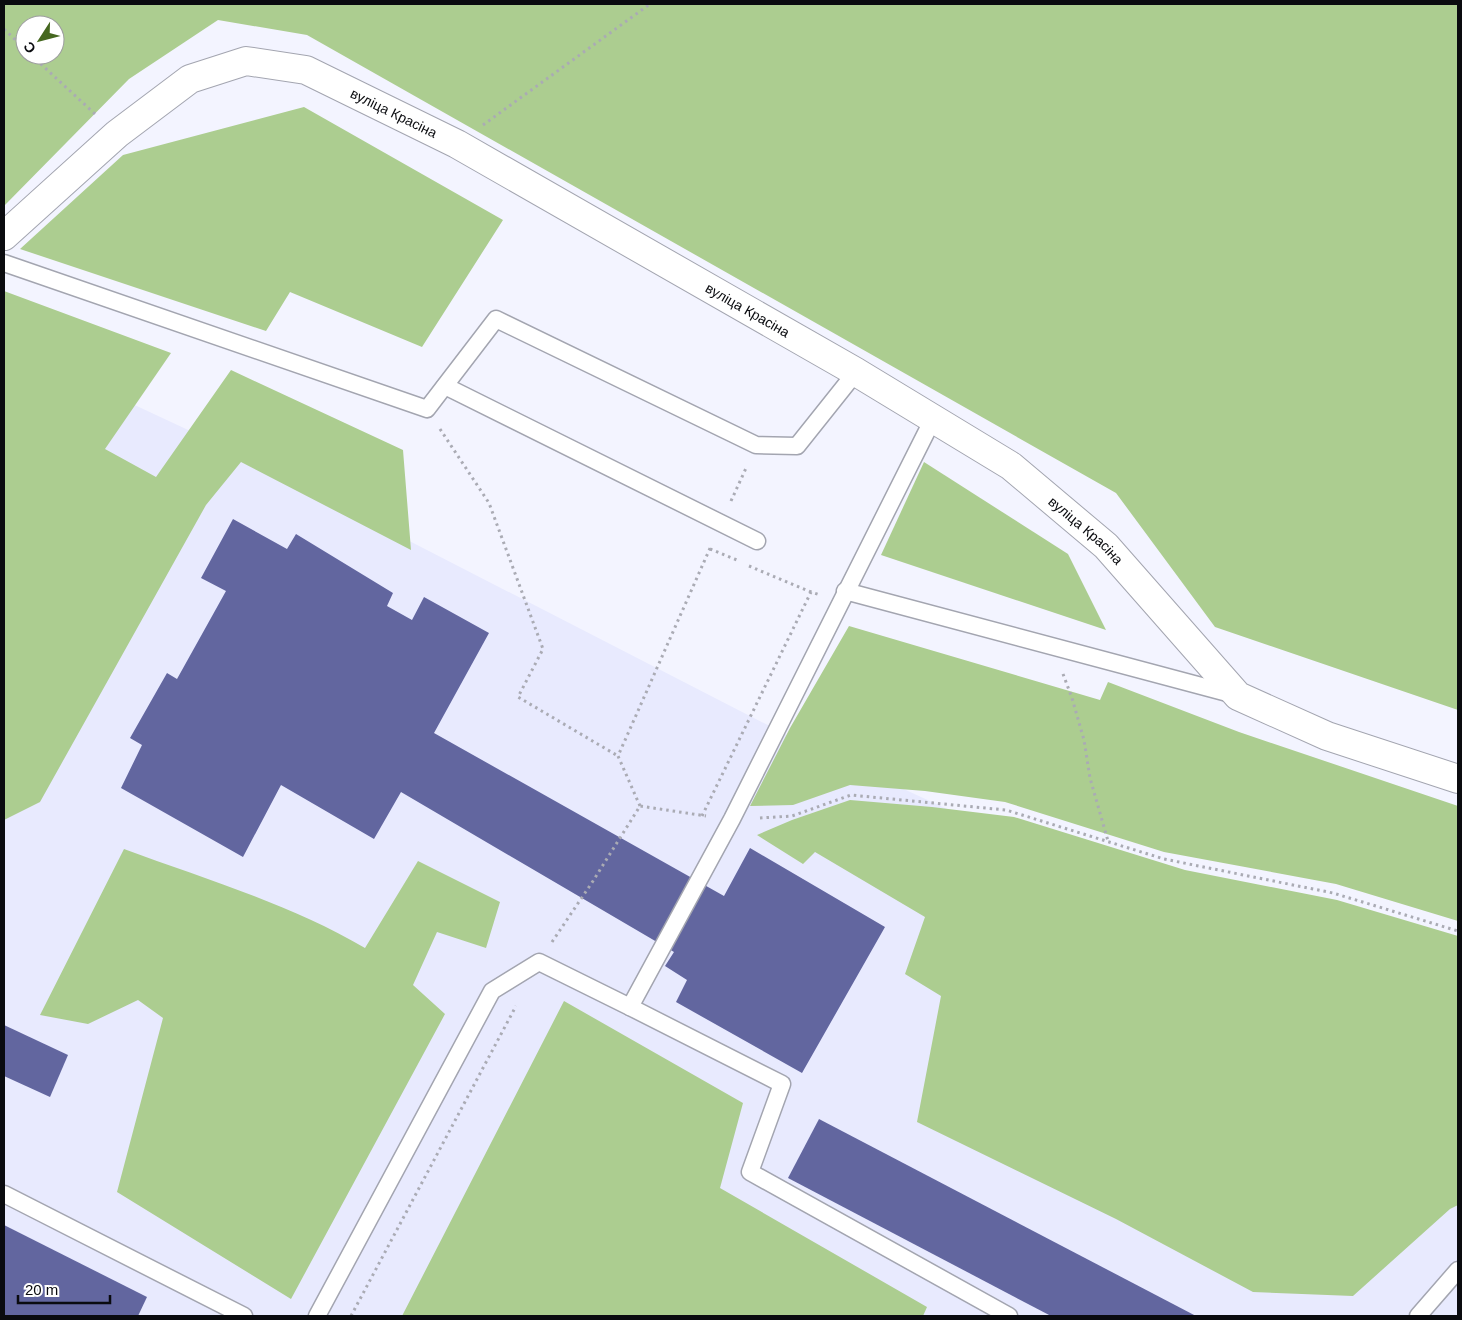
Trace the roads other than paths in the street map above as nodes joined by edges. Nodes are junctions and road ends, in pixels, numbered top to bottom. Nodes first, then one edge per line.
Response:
1 (4, 236) edge
2 (4, 263) edge
3 (856, 372) junction
4 (445, 386) junction
5 (932, 419) junction
6 (757, 541) dead end
7 (845, 591) junction
8 (1238, 696) junction
9 (1458, 780) edge
10 (630, 1007) junction
11 (4, 1194) edge
12 (1458, 1270) edge
13 (244, 1316) edge
14 (317, 1316) edge
15 (1009, 1316) edge
16 (1418, 1316) edge

1 - 3 street, вуліца Красіна
2 - 4 lane
3 - 4 lane
3 - 5 street, вуліца Красіна
4 - 6 lane
5 - 7 lane
5 - 8 street, вуліца Красіна
7 - 8 lane
7 - 10 lane
8 - 9 street, вуліца Красіна
10 - 14 lane
10 - 15 lane
11 - 13 lane
12 - 16 lane

